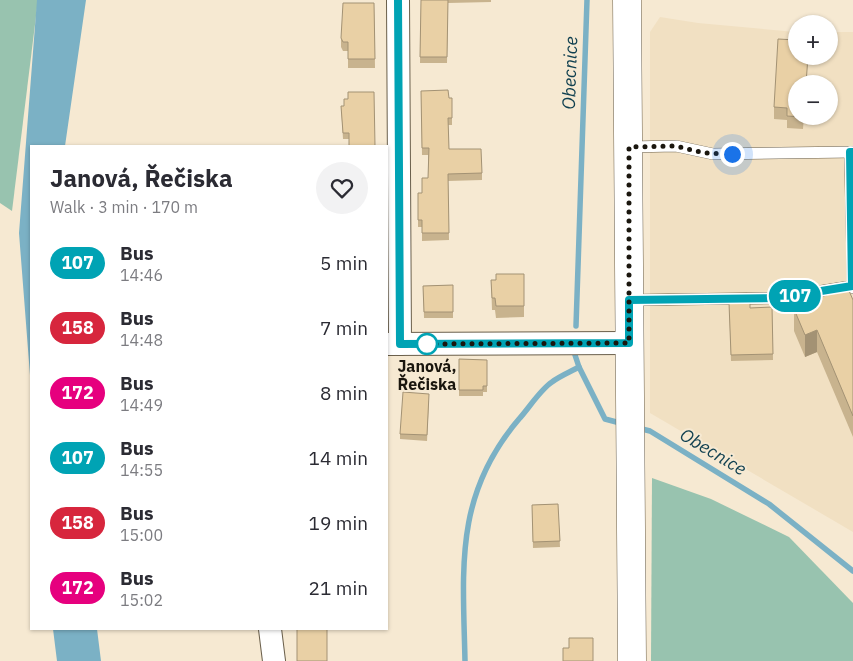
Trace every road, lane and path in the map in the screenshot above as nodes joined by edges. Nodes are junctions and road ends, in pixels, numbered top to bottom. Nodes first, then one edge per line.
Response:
1 (398, 0) edge
2 (627, 0) edge
3 (629, 147) junction
4 (851, 152) edge
5 (853, 287) edge
6 (629, 300) junction
7 (629, 343) junction
8 (393, 344) edge
9 (270, 630) edge
10 (274, 661) edge
11 (632, 661) edge

1 - 8 street
2 - 3 main road
3 - 4 lane
3 - 6 main road
4 - 5 lane
5 - 6 lane
6 - 7 main road
7 - 8 street
7 - 11 main road
9 - 10 street

